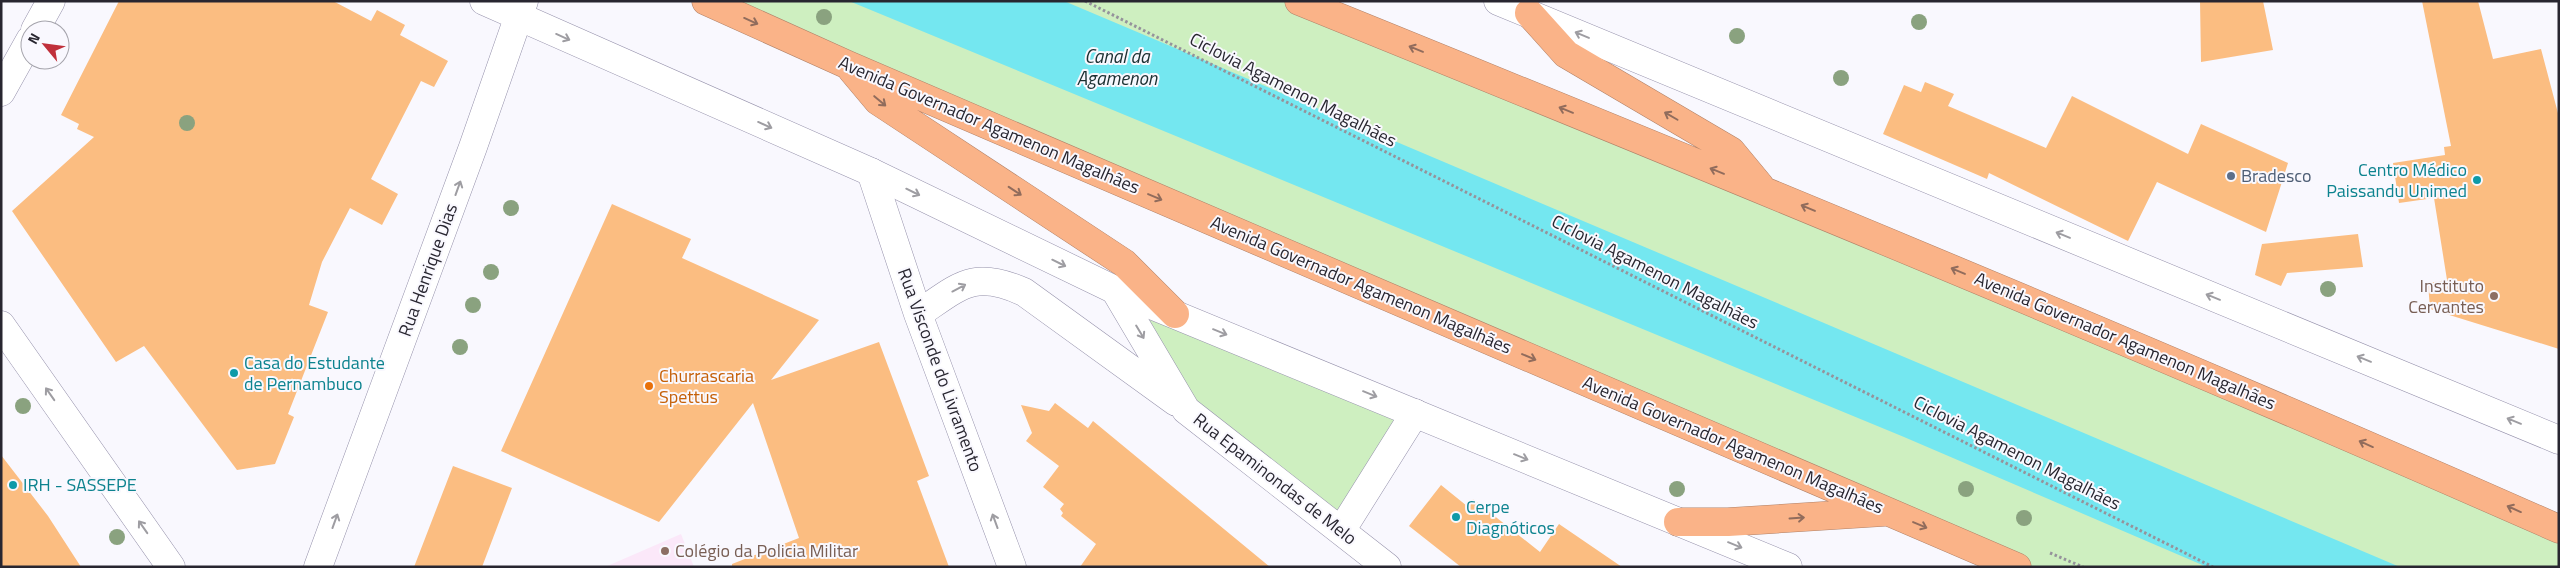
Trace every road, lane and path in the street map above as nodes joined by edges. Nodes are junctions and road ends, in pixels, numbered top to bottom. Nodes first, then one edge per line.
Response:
1 (51, 1) edge
2 (484, 1) edge
3 (706, 1) edge
4 (1085, 1) edge
5 (1299, 1) edge
6 (1498, 1) edge
7 (521, 9) edge
8 (1529, 13) junction
9 (41, 20) edge
10 (20, 58) edge
11 (848, 65) junction
12 (1, 92) edge
13 (871, 172) junction
14 (1762, 189) junction
15 (1115, 290) junction
16 (918, 314) junction
17 (1175, 314) junction
18 (1, 325) edge
19 (1186, 410) junction
20 (1416, 413) junction
21 (2559, 440) edge
22 (1889, 512) junction
23 (1678, 522) junction
24 (2559, 529) edge
25 (1341, 531) junction
26 (171, 567) edge
27 (318, 567) edge
28 (1012, 567) edge
29 (1388, 567) edge
30 (1788, 567) edge
31 (2016, 567) edge
32 (2213, 567) edge

1 - 9 main road
2 - 7 main road
3 -> 11 highway, Avenida Governador Agamenon Magalhães
4 - 32 path, Ciclovia Agamenon Magalhães
14 -> 5 highway, Avenida Governador Agamenon Magalhães
6 - 8 main road
7 -> 13 main road
27 -> 7 main road, Rua Henrique Dias
14 -> 8 highway
21 -> 8 main road
10 - 12 main road
11 -> 17 highway
11 -> 22 highway, Avenida Governador Agamenon Magalhães
13 -> 15 main road
13 - 16 main road, Rua Visconde do Livramento
24 -> 14 highway, Avenida Governador Agamenon Magalhães
15 - 17 main road
15 -> 19 main road, Rua Epaminondas de Melo
16 -> 19 main road, Rua Epaminondas de Melo
28 -> 16 main road, Rua Visconde do Livramento
17 -> 20 main road
26 -> 18 main road
19 - 25 main road, Rua Epaminondas de Melo
20 -> 23 main road
20 - 25 main road
23 -> 22 highway
22 -> 31 highway, Avenida Governador Agamenon Magalhães
23 -> 30 main road
25 - 29 main road, Rua Epaminondas de Melo

